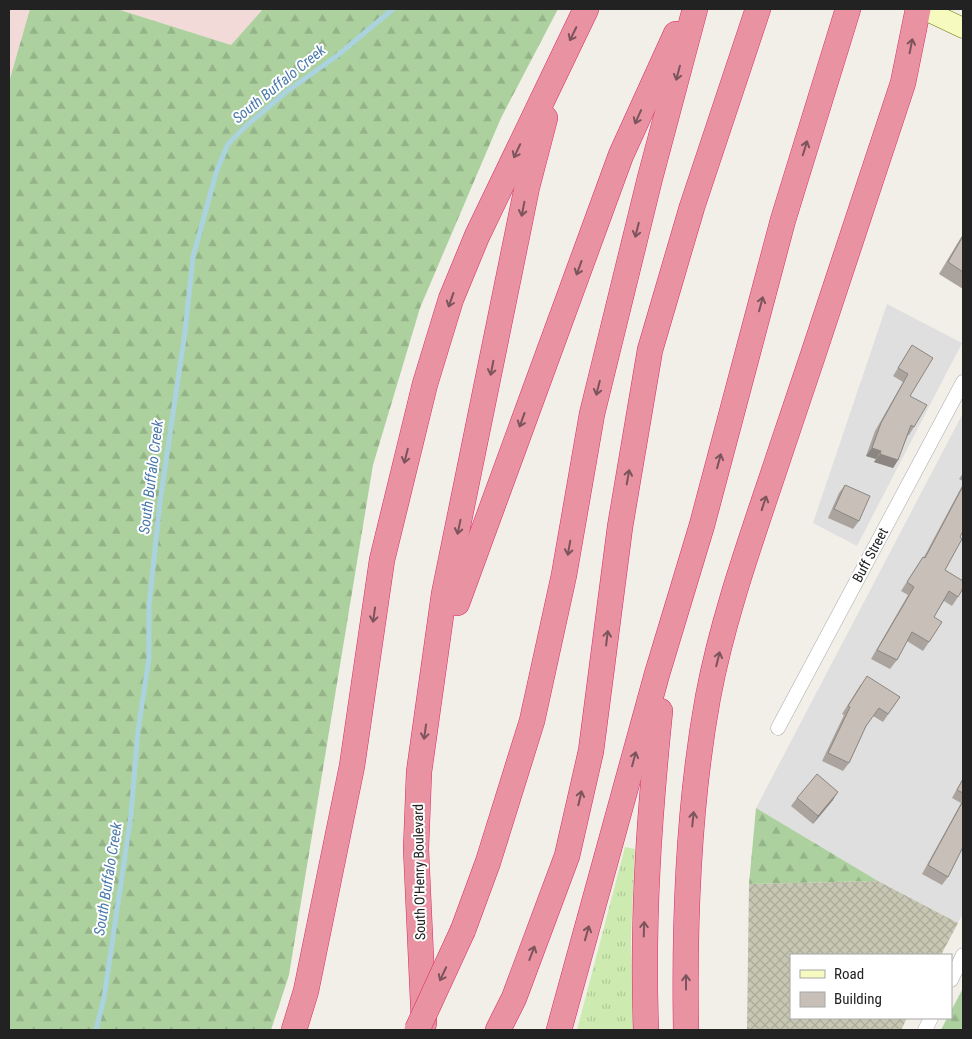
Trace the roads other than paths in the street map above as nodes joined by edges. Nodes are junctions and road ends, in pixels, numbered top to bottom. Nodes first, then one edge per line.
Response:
1 (586, 9) edge
2 (687, 9) edge
3 (695, 9) edge
4 (758, 9) edge
5 (848, 9) edge
6 (918, 9) edge
7 (923, 9) edge
8 (963, 28) edge
9 (560, 60) junction
10 (963, 382) edge
11 (702, 525) junction
12 (432, 684) junction
13 (778, 728) dead end
14 (963, 955) edge
15 (952, 978) edge
16 (294, 1030) edge
17 (417, 1030) edge
18 (424, 1030) edge
19 (498, 1030) edge
20 (558, 1030) edge
21 (646, 1030) edge
22 (686, 1030) edge

1 -> 9 highway
2 -> 12 highway
3 -> 17 highway, bridge
19 -> 4 highway
11 -> 5 highway
22 -> 6 highway
7 - 8 main road
9 -> 12 highway
9 -> 16 highway
10 - 13 street, Buff Street
20 -> 11 highway
21 -> 11 highway
12 -> 18 highway, South O'Henry Boulevard
14 - 15 street

